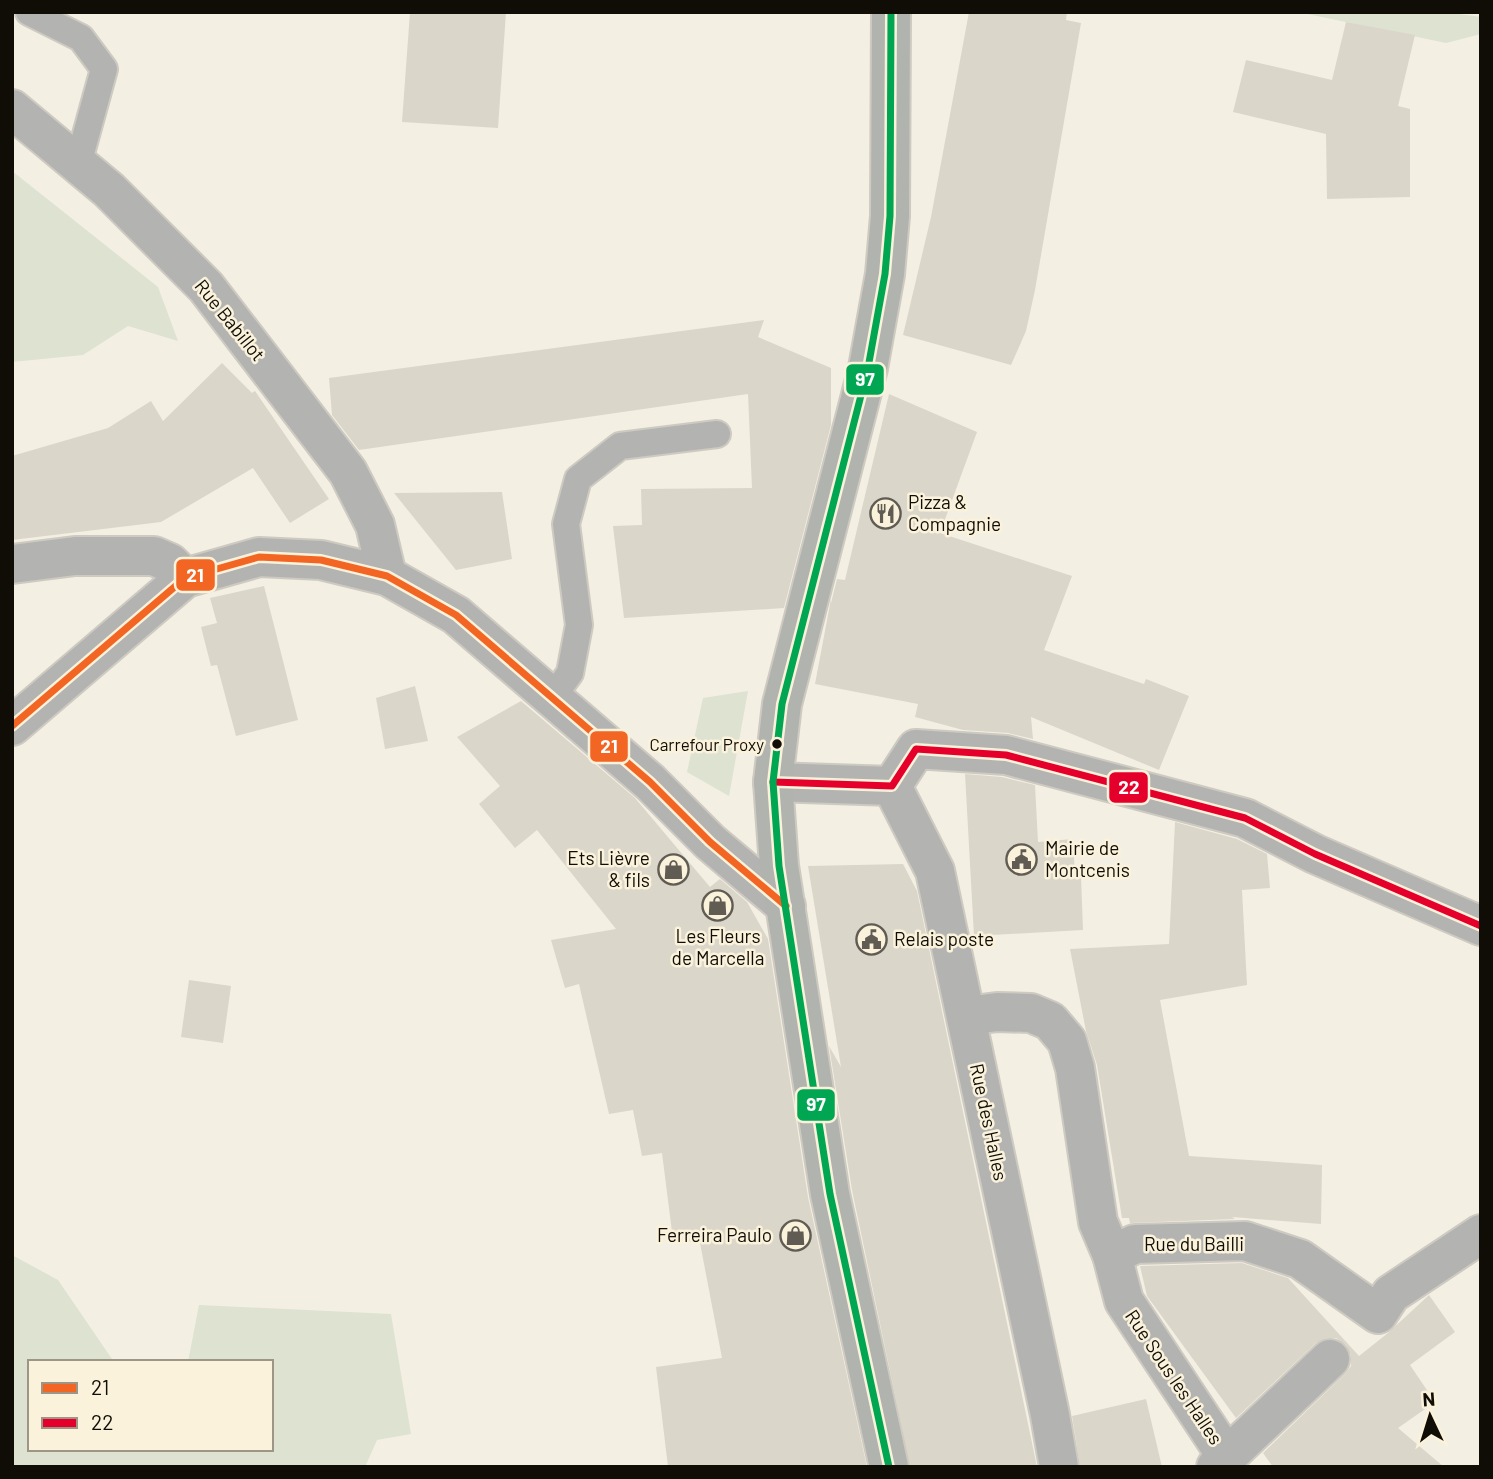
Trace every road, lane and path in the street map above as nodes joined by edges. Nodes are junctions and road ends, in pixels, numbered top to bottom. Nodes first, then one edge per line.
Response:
1 (891, 12) edge
2 (43, 16) edge
3 (12, 109) edge
4 (78, 164) junction
5 (717, 434) dead end
6 (12, 564) edge
7 (387, 576) junction
8 (185, 578) junction
9 (552, 698) junction
10 (12, 726) edge
11 (773, 782) junction
12 (892, 786) junction
13 (786, 906) junction
14 (1481, 926) edge
15 (967, 1016) junction
16 (1481, 1234) edge
17 (1112, 1255) junction
18 (1330, 1359) dead end
19 (1222, 1462) edge
20 (889, 1467) edge
21 (1059, 1467) edge

1 - 11 main road
2 - 4 lane
3 - 4 street, Rue Babillot
4 - 7 street, Rue Babillot
5 - 9 lane
6 - 8 street
7 - 8 street
7 - 9 street
8 - 10 street
9 - 13 street
11 - 12 street
11 - 13 main road
12 - 14 street
12 - 15 street, Rue des Halles
13 - 20 main road
15 - 17 street, Rue Sous les Halles
15 - 21 street, Rue des Halles
16 - 17 street, Rue du Bailli
17 - 19 street, Rue Sous les Halles
18 - 19 street, Rue Sous les Halles

